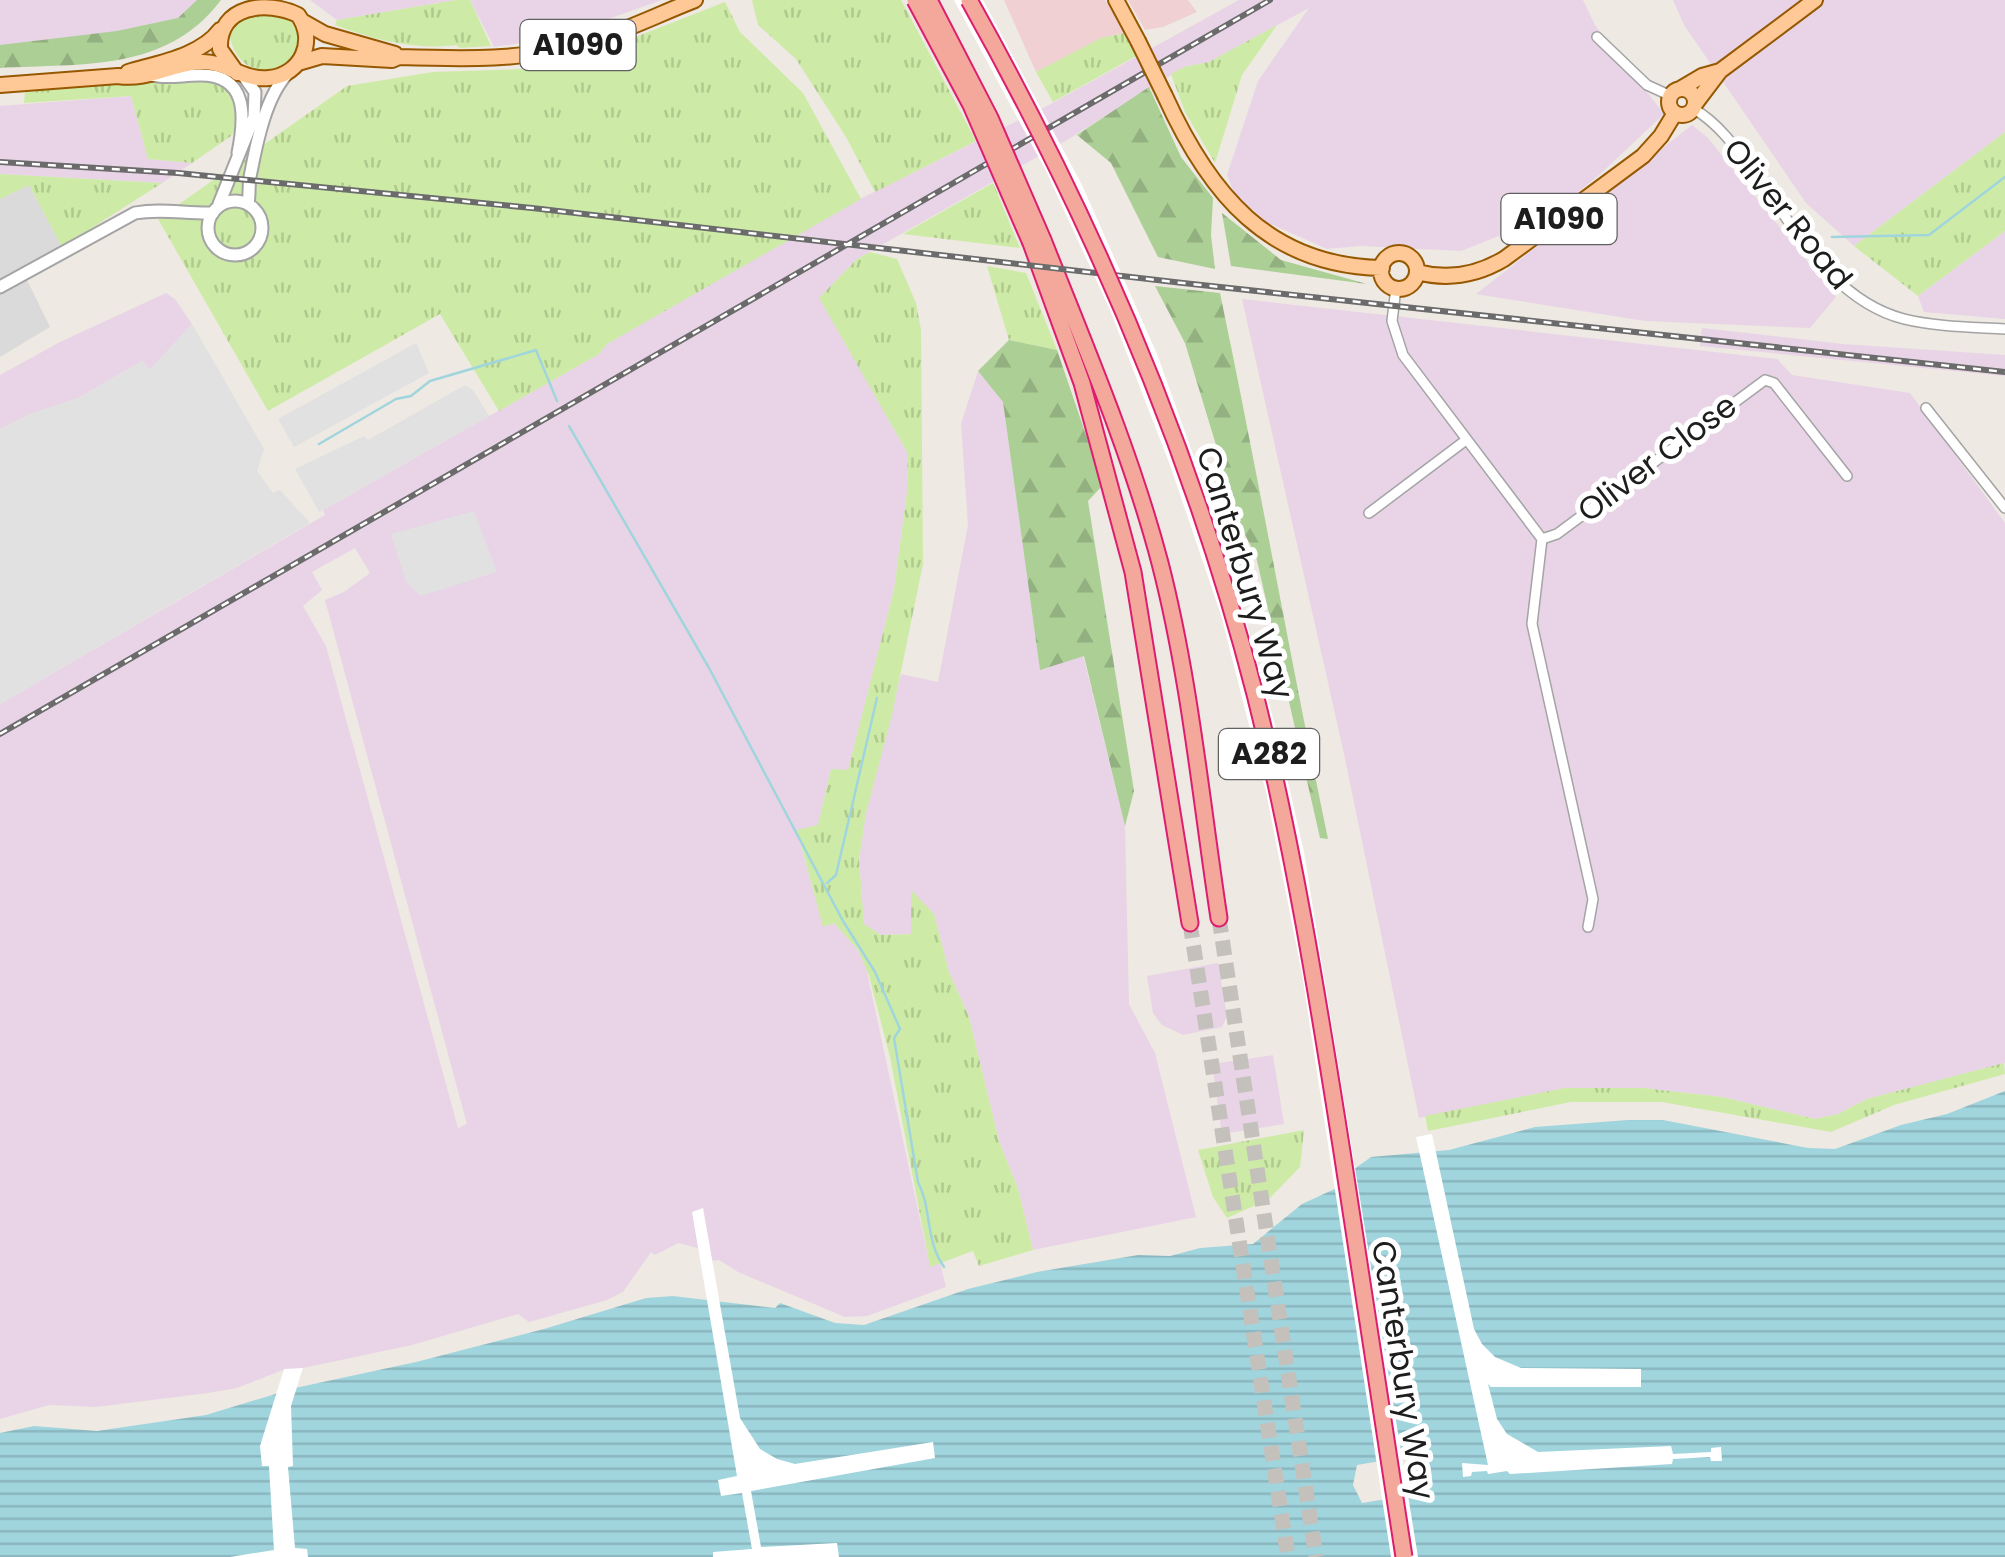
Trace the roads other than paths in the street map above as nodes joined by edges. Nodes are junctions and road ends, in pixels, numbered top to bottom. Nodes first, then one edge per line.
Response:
1 (696, 0) edge
2 (916, 0) edge
3 (929, 0) edge
4 (968, 0) edge
5 (1116, 0) edge
6 (1815, 0) edge
7 (247, 4) edge
8 (294, 11) edge
9 (225, 24) junction
10 (1597, 36) dead end
11 (400, 57) junction
12 (294, 67) junction
13 (1720, 71) junction
14 (240, 74) junction
15 (150, 75) junction
16 (118, 76) junction
17 (0, 85) edge
18 (1675, 93) junction
19 (1695, 107) junction
20 (1675, 113) junction
21 (238, 153) junction
22 (248, 204) junction
23 (215, 211) junction
24 (186, 214) junction
25 (208, 232) junction
26 (1382, 268) junction
27 (1417, 272) junction
28 (1054, 286) junction
29 (0, 287) edge
30 (1396, 288) junction
31 (2005, 329) edge
32 (1926, 408) dead end
33 (1466, 440) junction
34 (1847, 476) dead end
35 (2005, 508) edge
36 (1369, 513) dead end
37 (1542, 539) junction
38 (1218, 918) tunnel mouth
39 (1190, 923) tunnel mouth
40 (1588, 926) dead end
41 (1404, 1557) edge

1 - 11 main road, A1090
2 - 28 highway, A282, bridge
3 - 28 highway, A282, bridge
4 - 41 highway, Canterbury Way / A282, bridge
5 - 26 main road, A1090, bridge
6 - 13 main road
7 - 8 main road, A1090
7 - 9 main road, A1090
8 - 11 main road, A1090
8 - 12 main road
9 - 14 main road
9 - 16 main road, A1090
10 - 18 street
11 - 12 main road, A1090
12 - 14 main road, A1090
12 - 22 street
13 - 18 main road
13 - 19 main road
14 - 15 main road, A1090
14 - 21 street
15 - 16 main road, A1090
15 - 21 street
16 - 17 main road, A1090
18 - 19 main road
18 - 20 main road
19 - 20 main road
19 - 31 street, Oliver Road
20 - 27 main road, A1090
21 - 23 street
22 - 23 street
22 - 25 street
23 - 24 street
23 - 25 street
24 - 25 street
24 - 29 street
26 - 27 main road, A1090
26 - 30 main road
27 - 30 main road
28 - 38 highway, A282
28 - 39 highway, A282
30 - 33 street, Oliver Close
32 - 35 street
33 - 36 street
33 - 37 street, Oliver Close
34 - 37 street, Oliver Close
37 - 40 street, Oliver Close

